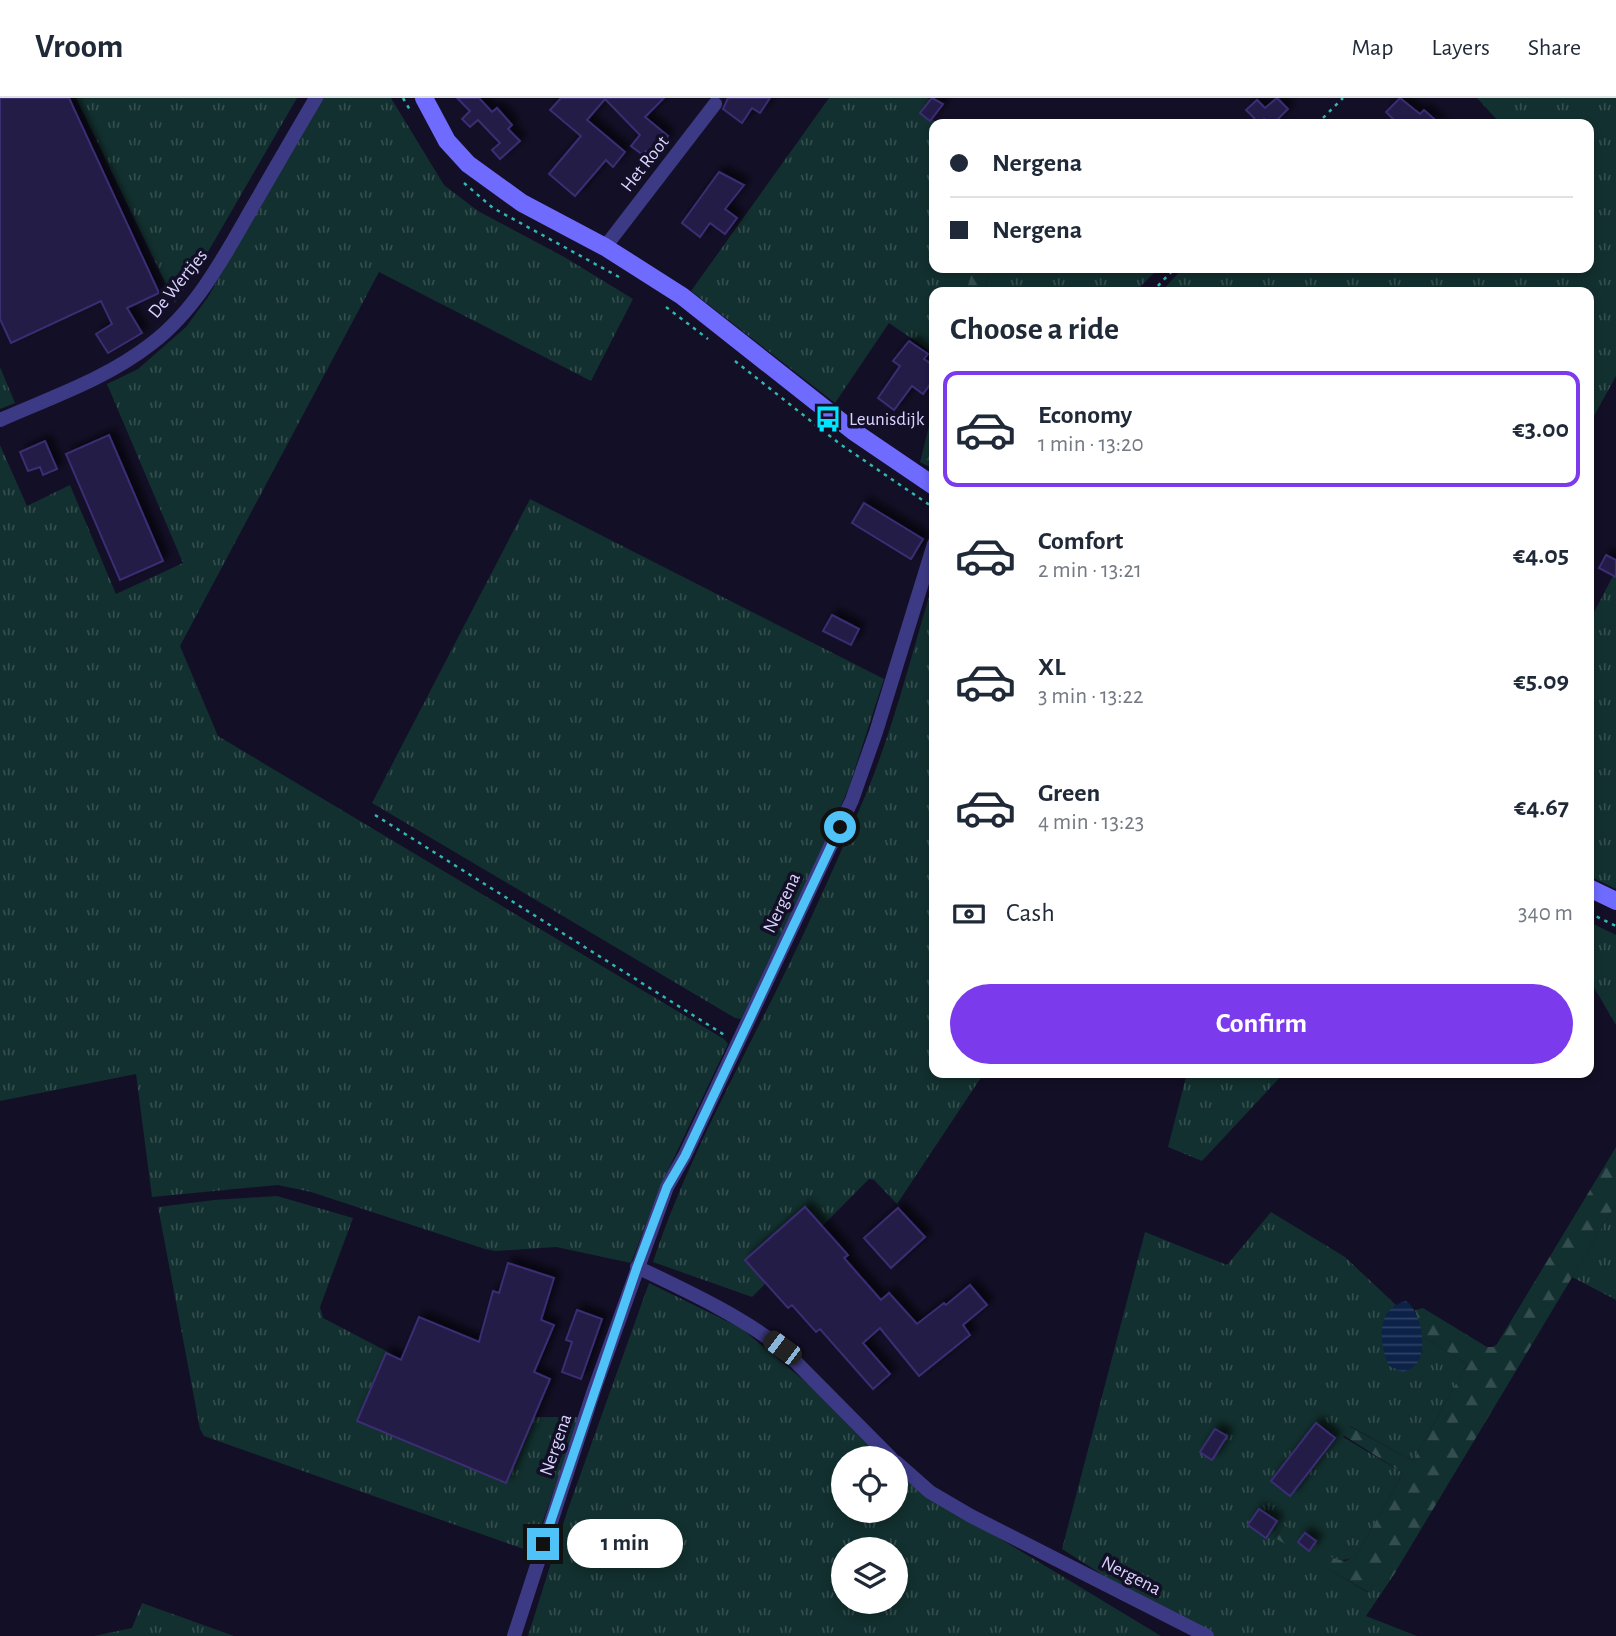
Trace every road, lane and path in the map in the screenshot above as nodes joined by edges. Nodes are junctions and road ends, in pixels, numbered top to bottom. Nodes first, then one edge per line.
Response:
1 (316, 98) edge
2 (403, 98) edge
3 (424, 98) edge
4 (1343, 98) edge
5 (715, 104) dead end
6 (413, 115) dead end
7 (1322, 119) edge
8 (465, 183) dead end
9 (605, 247) junction
10 (1170, 273) edge
11 (623, 279) dead end
12 (1157, 287) edge
13 (663, 304) dead end
14 (713, 342) dead end
15 (734, 359) dead end
16 (0, 420) edge
17 (929, 483) edge
18 (929, 505) edge
19 (929, 560) edge
20 (375, 815) dead end
21 (1594, 890) edge
22 (1616, 901) edge
23 (1594, 915) edge
24 (1616, 926) edge
25 (737, 1044) junction
26 (637, 1267) junction
27 (879, 1446) edge
28 (908, 1473) edge
29 (514, 1636) edge
30 (1206, 1636) edge

1 - 16 street, De Wertjes
2 - 6 path
3 - 9 street
4 - 7 path
5 - 9 street, Het Root
8 - 11 path
9 - 17 street
10 - 12 path
13 - 14 path
15 - 18 path
19 - 25 street, Nergena
20 - 25 path
21 - 22 street
23 - 24 path
25 - 26 street, Nergena
26 - 27 street
26 - 29 street, Nergena
28 - 30 street, Nergena

